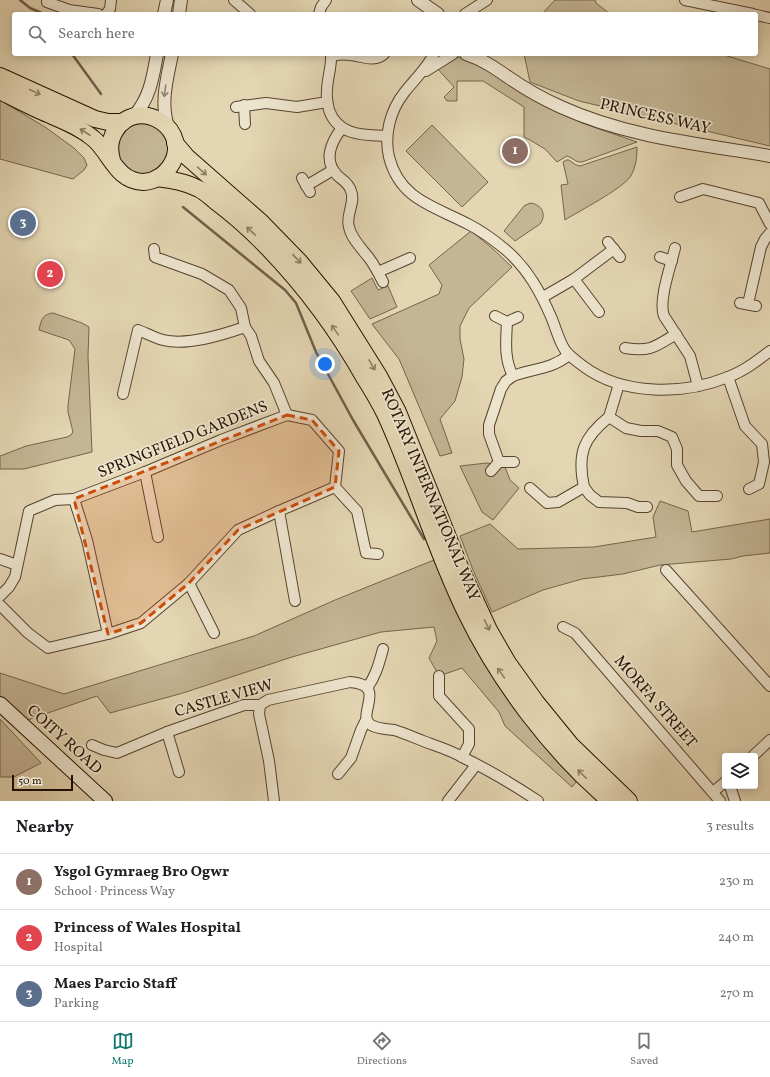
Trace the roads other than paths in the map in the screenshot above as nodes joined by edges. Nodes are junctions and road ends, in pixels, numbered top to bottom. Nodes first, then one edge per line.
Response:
1 (47, 0) edge
2 (111, 0) edge
3 (167, 0) edge
4 (181, 0) edge
5 (234, 0) edge
6 (326, 0) edge
7 (418, 0) edge
8 (487, 0) edge
9 (685, 0) edge
10 (84, 12) edge
11 (108, 12) edge
12 (164, 12) edge
13 (179, 12) edge
14 (248, 12) edge
15 (320, 12) edge
16 (425, 12) edge
17 (435, 12) edge
18 (467, 12) edge
19 (479, 12) edge
20 (743, 12) edge
21 (758, 15) edge
22 (770, 18) edge
23 (157, 56) edge
24 (172, 56) edge
25 (331, 56) edge
26 (352, 56) edge
27 (381, 56) edge
28 (433, 56) edge
29 (450, 56) edge
30 (471, 56) edge
31 (487, 56) edge
32 (497, 69) junction
33 (422, 73) junction
34 (0, 76) edge
35 (0, 92) edge
36 (327, 102) junction
37 (128, 119) junction
38 (245, 124) dead end
39 (168, 127) junction
40 (342, 128) junction
41 (387, 136) junction
42 (175, 143) junction
43 (770, 156) edge
44 (112, 160) junction
45 (333, 170) junction
46 (157, 178) junction
47 (306, 185) dead end
48 (680, 197) dead end
49 (770, 224) edge
50 (770, 233) edge
51 (675, 248) dead end
52 (154, 249) dead end
53 (614, 250) dead end
54 (660, 257) dead end
55 (410, 258) dead end
56 (672, 261) junction
57 (378, 272) junction
58 (574, 279) junction
59 (383, 282) dead end
60 (543, 297) junction
61 (748, 304) dead end
62 (592, 308) dead end
63 (496, 316) dead end
64 (518, 318) dead end
65 (507, 322) junction
66 (245, 327) junction
67 (676, 334) junction
68 (625, 348) dead end
69 (770, 351) edge
70 (569, 355) junction
71 (513, 376) junction
72 (728, 377) junction
73 (619, 384) junction
74 (698, 386) junction
75 (123, 394) dead end
76 (287, 415) junction
77 (608, 416) junction
78 (499, 462) junction
79 (514, 462) dead end
80 (491, 470) dead end
81 (145, 472) junction
82 (335, 487) junction
83 (584, 487) junction
84 (530, 488) dead end
85 (749, 489) dead end
86 (717, 496) dead end
87 (74, 499) junction
88 (648, 507) dead end
89 (279, 511) junction
90 (158, 537) dead end
91 (378, 554) dead end
92 (0, 559) edge
93 (17, 565) junction
94 (666, 570) dead end
95 (189, 583) junction
96 (0, 596) edge
97 (295, 601) dead end
98 (0, 605) edge
99 (564, 626) dead end
100 (214, 633) dead end
101 (108, 634) junction
102 (383, 649) dead end
103 (438, 676) dead end
104 (770, 686) edge
105 (367, 688) junction
106 (0, 704) edge
107 (260, 705) junction
108 (366, 720) junction
109 (167, 732) junction
110 (770, 740) edge
111 (92, 745) dead end
112 (756, 753) edge
113 (462, 757) junction
114 (476, 765) junction
115 (179, 772) dead end
116 (338, 774) dead end
117 (722, 784) edge
118 (731, 789) edge
119 (713, 792) junction
120 (105, 801) edge
121 (274, 801) edge
122 (448, 801) edge
123 (538, 801) edge
124 (610, 801) edge
125 (629, 801) edge
126 (720, 801) edge
127 (736, 801) edge

1 - 10 street
2 - 11 street
3 - 12 street
4 - 13 street
5 - 14 street
6 - 15 street
7 - 16 street
7 - 17 street
8 - 18 street
8 - 19 street
9 - 20 street
21 - 22 street
23 - 37 street
24 -> 39 street
25 - 36 street
26 - 27 street
28 - 33 street
29 - 33 street
30 - 32 street, PRINCESS WAY
31 - 32 street, PRINCESS WAY
32 - 43 street, PRINCESS WAY
33 - 41 street
34 -> 37 main road
44 -> 35 main road
36 - 38 street
36 - 40 street
37 - 39 main road
37 - 44 main road
39 - 42 main road
40 - 41 street
40 - 45 street
41 - 60 street
42 - 46 main road
42 -> 125 main road, ROTARY INTERNATIONAL WAY
44 - 46 main road
45 - 47 street
45 - 57 street
124 -> 46 main road, ROTARY INTERNATIONAL WAY
48 - 49 street
50 - 61 street
51 - 56 street
52 - 66 street
53 - 58 street
54 - 56 street
55 - 57 street
56 - 67 street
57 - 59 street
58 - 60 street
58 - 62 street
60 - 70 street
63 - 65 street
64 - 65 street
65 - 71 street
66 - 75 street
66 - 76 street
67 - 68 street
67 - 74 street
69 - 72 street
70 - 71 street
70 - 73 street
71 - 78 street
72 - 74 street
72 - 85 street
73 - 74 street
73 - 77 street
76 - 81 street, SPRINGFIELD GARDENS
76 - 82 street, SPRINGFIELD GARDENS
77 - 83 street
77 - 86 street
78 - 79 street
78 - 80 street
81 - 87 street, SPRINGFIELD GARDENS
81 - 90 street
82 - 89 street
82 - 91 street
83 - 84 street
83 - 88 street
87 - 93 street, SPRINGFIELD GARDENS
87 - 101 street
89 - 95 street
89 - 97 street
92 - 93 street
93 - 96 street
94 - 104 street
95 - 100 street
95 - 101 street
98 - 101 street
99 - 119 street, MORFA STREET
102 - 105 street
103 - 113 street
105 - 107 street, CASTLE VIEW
105 - 108 street
106 - 120 main road, COITY ROAD
107 - 109 street, CASTLE VIEW
107 - 121 street
108 - 113 street
108 - 116 street
109 - 111 street, CASTLE VIEW
109 - 115 street
110 - 112 street
113 - 114 street
114 - 122 street
114 - 123 street
117 - 119 street
118 - 127 street
119 - 126 street, MORFA STREET

